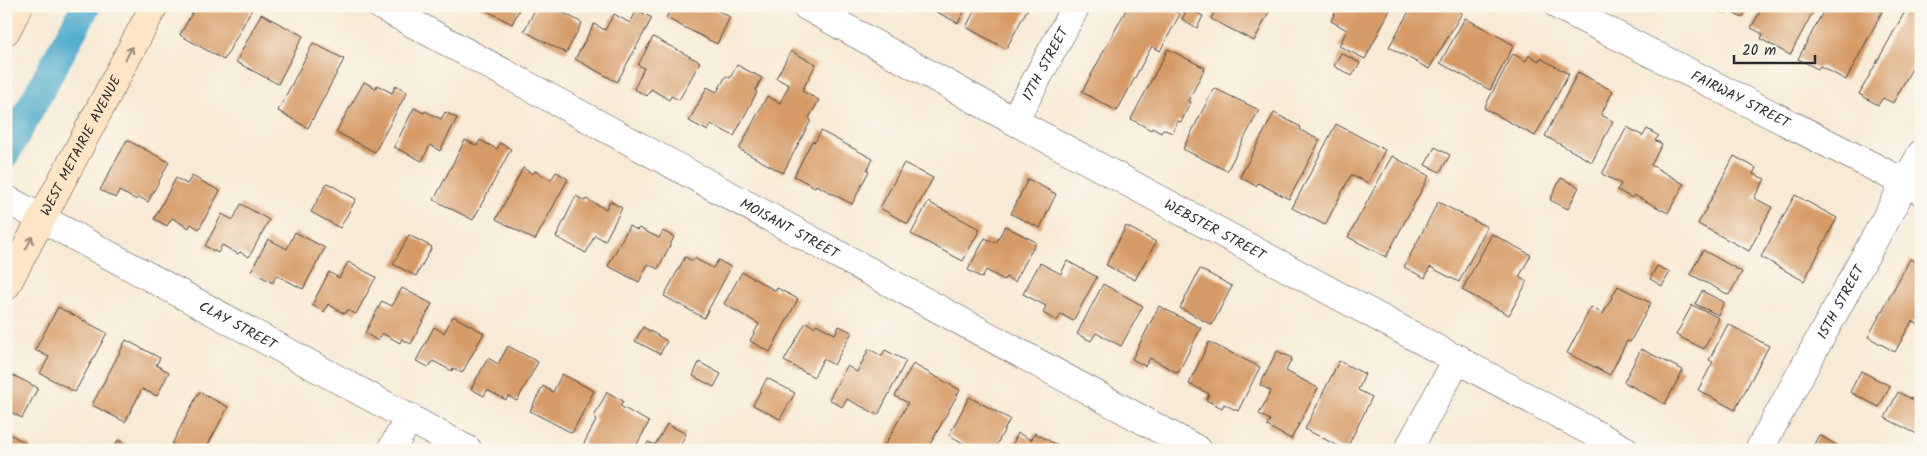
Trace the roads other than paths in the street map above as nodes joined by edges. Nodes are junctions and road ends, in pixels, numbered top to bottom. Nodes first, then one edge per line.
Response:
1 (20, 6) edge
2 (154, 6) edge
3 (381, 6) edge
4 (806, 6) edge
5 (1076, 6) edge
6 (1559, 6) edge
7 (6, 31) edge
8 (1014, 121) junction
9 (1921, 154) edge
10 (1913, 187) edge
11 (6, 199) edge
12 (41, 219) junction
13 (6, 286) edge
14 (1458, 358) junction
15 (410, 417) junction
16 (391, 450) edge
17 (468, 450) edge
18 (1198, 450) edge
19 (1408, 450) edge
20 (1625, 450) edge
21 (1759, 450) edge

1 - 7 main road
12 -> 2 main road, WEST METAIRIE AVENUE
3 - 18 street, MOISANT STREET
4 - 8 street, WEBSTER STREET
5 - 8 street, 17TH STREET
6 - 10 street, FAIRWAY STREET
8 - 14 street, WEBSTER STREET
9 - 10 street, 15TH STREET
10 - 21 street, 15TH STREET
11 - 12 street, CLAY STREET
13 -> 12 main road, WEST METAIRIE AVENUE
12 - 15 street, CLAY STREET
14 - 19 street
14 - 20 street, WEBSTER STREET
15 - 16 street
15 - 17 street, CLAY STREET

